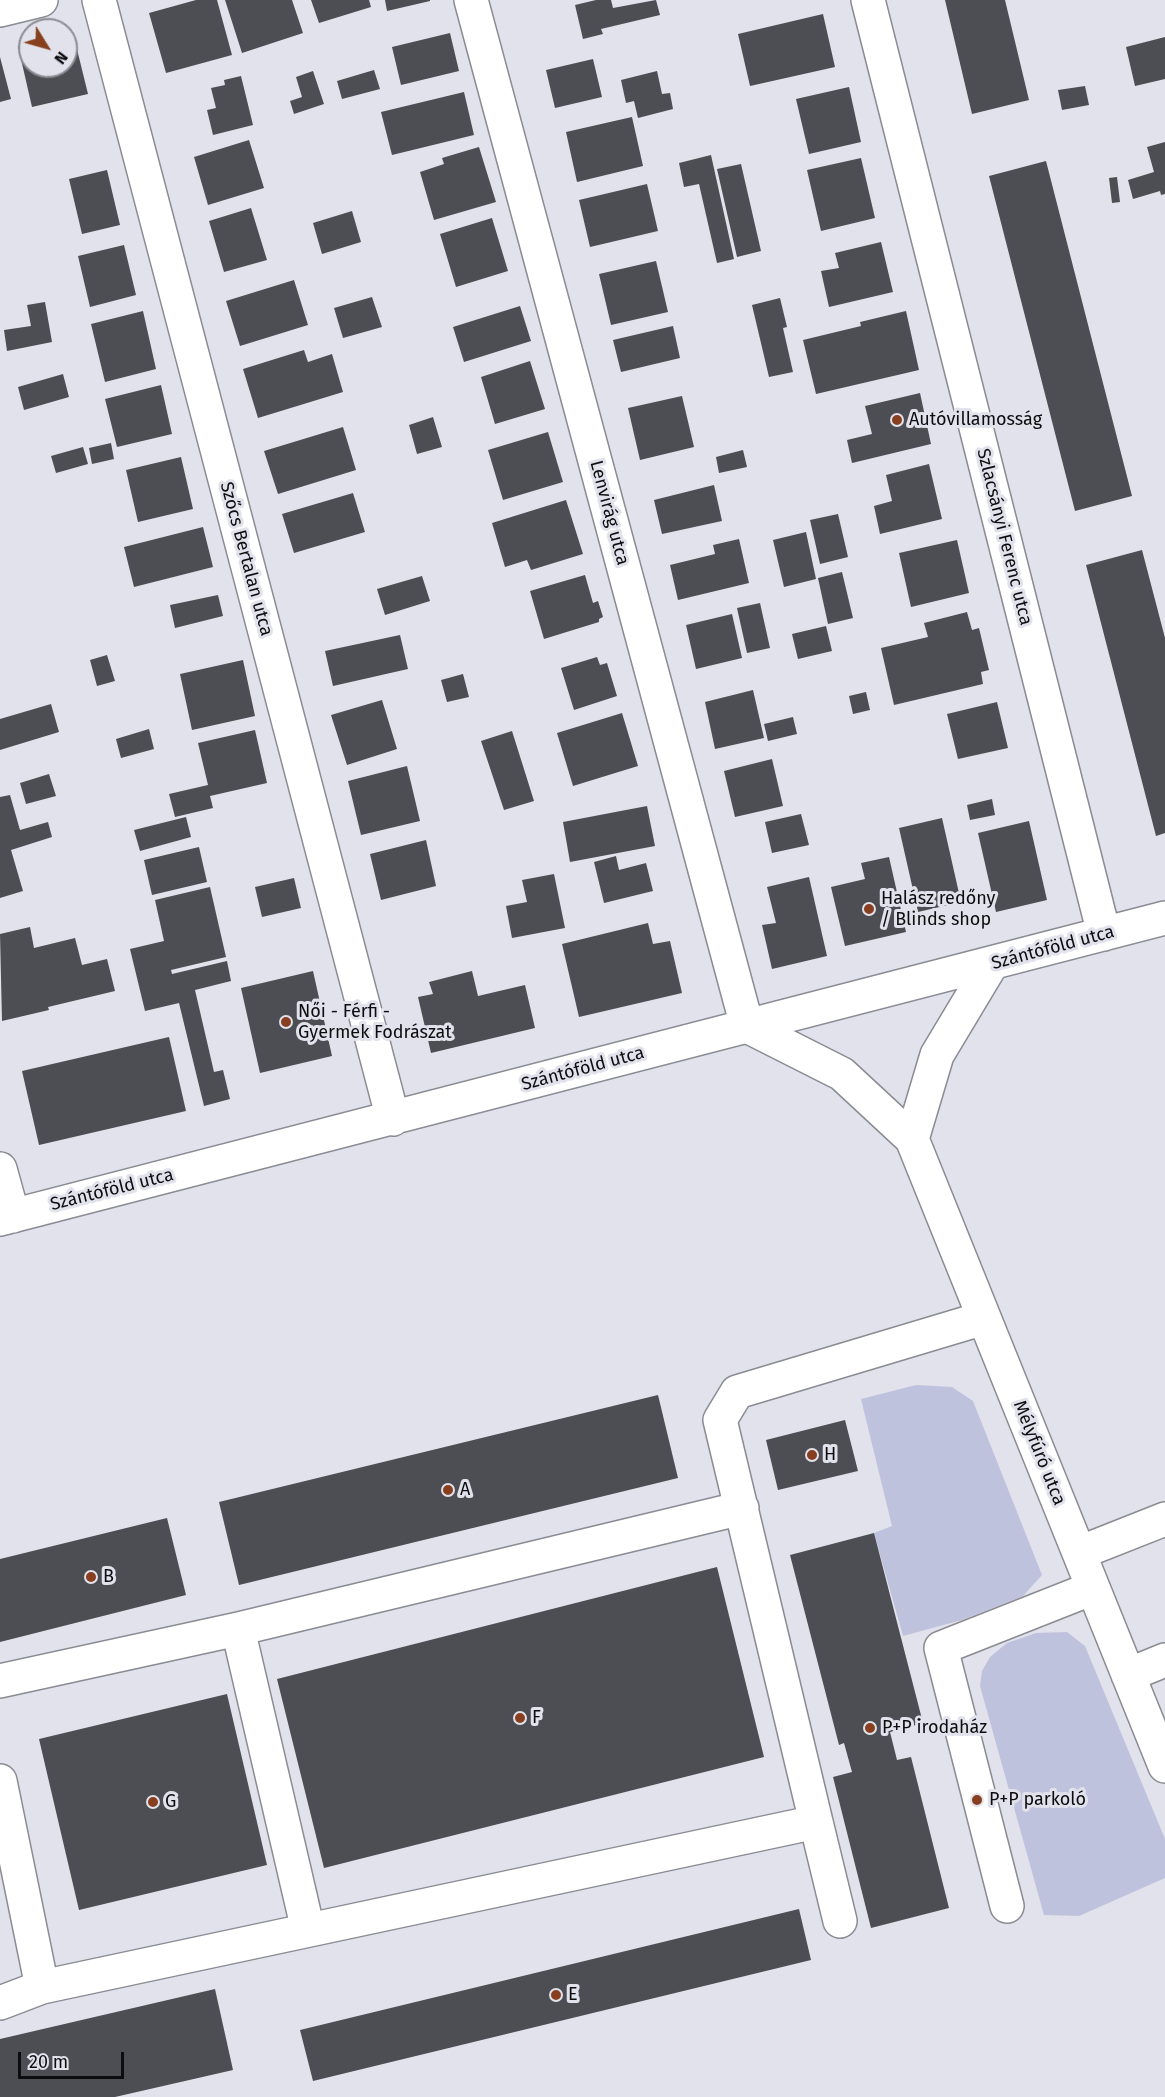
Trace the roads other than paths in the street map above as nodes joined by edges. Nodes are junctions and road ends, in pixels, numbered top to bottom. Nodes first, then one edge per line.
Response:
1 (41, 0) edge
2 (99, 0) edge
3 (471, 0) edge
4 (868, 0) edge
5 (0, 10) edge
6 (1165, 918) edge
7 (1104, 934) junction
8 (991, 965) junction
9 (747, 1026) junction
10 (393, 1119) junction
11 (912, 1139) junction
12 (0, 1169) edge
13 (6, 1217) edge
14 (984, 1318) junction
15 (741, 1508) junction
16 (1165, 1519) edge
17 (1079, 1553) junction
18 (1093, 1588) junction
19 (238, 1629) junction
20 (1165, 1660) edge
21 (1128, 1675) junction
22 (0, 1681) edge
23 (1165, 1766) edge
24 (0, 1781) edge
25 (816, 1822) junction
26 (1007, 1906) dead end
27 (840, 1921) dead end
28 (308, 1930) junction
29 (42, 1987) junction
30 (0, 2003) edge

1 - 5 street
2 - 10 street, Szőcs Bertalan utca
3 - 9 street, Lenvirág utca
4 - 7 street, Szlacsányi Ferenc utca
6 - 7 street, Szántóföld utca
7 - 8 street, Szántóföld utca
8 - 9 street, Szántóföld utca
8 - 11 street
9 - 10 street, Szántóföld utca
9 - 11 street, Mélyfúró utca
10 - 13 street, Szántóföld utca
11 - 14 street, Mélyfúró utca
12 - 13 street
14 - 15 street
14 - 17 street, Mélyfúró utca
15 - 19 street
15 - 25 street
16 - 17 street
17 - 18 street, Mélyfúró utca
18 - 21 street, Mélyfúró utca
18 - 26 street
19 - 22 street
19 - 28 street
20 - 21 street
21 - 23 street, Mélyfúró utca
24 - 29 street
25 - 27 street
25 - 28 street
28 - 29 street
29 - 30 street

